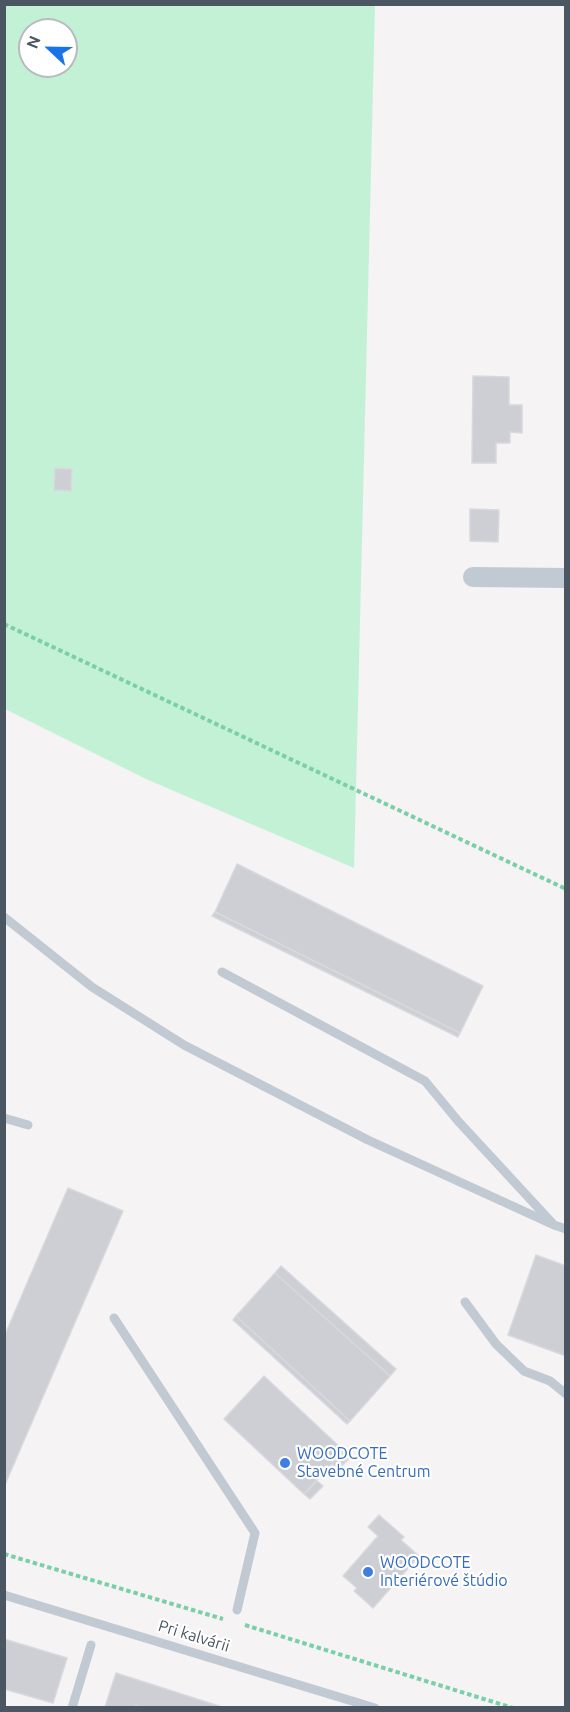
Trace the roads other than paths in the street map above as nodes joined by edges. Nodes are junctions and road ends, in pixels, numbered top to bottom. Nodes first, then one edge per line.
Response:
1 (473, 577) dead end
2 (566, 578) edge
3 (4, 917) edge
4 (222, 972) dead end
5 (4, 1118) edge
6 (28, 1125) dead end
7 (554, 1225) junction
8 (566, 1230) edge
9 (465, 1302) dead end
10 (114, 1318) dead end
11 (566, 1394) edge
12 (4, 1595) edge
13 (237, 1610) dead end
14 (92, 1645) dead end
15 (72, 1707) edge
16 (375, 1707) edge

1 - 2 street
3 - 7 lane
4 - 7 lane
5 - 6 lane
7 - 8 lane
9 - 11 lane
10 - 13 lane
12 - 16 lane, Pri kalvárii
14 - 15 lane

